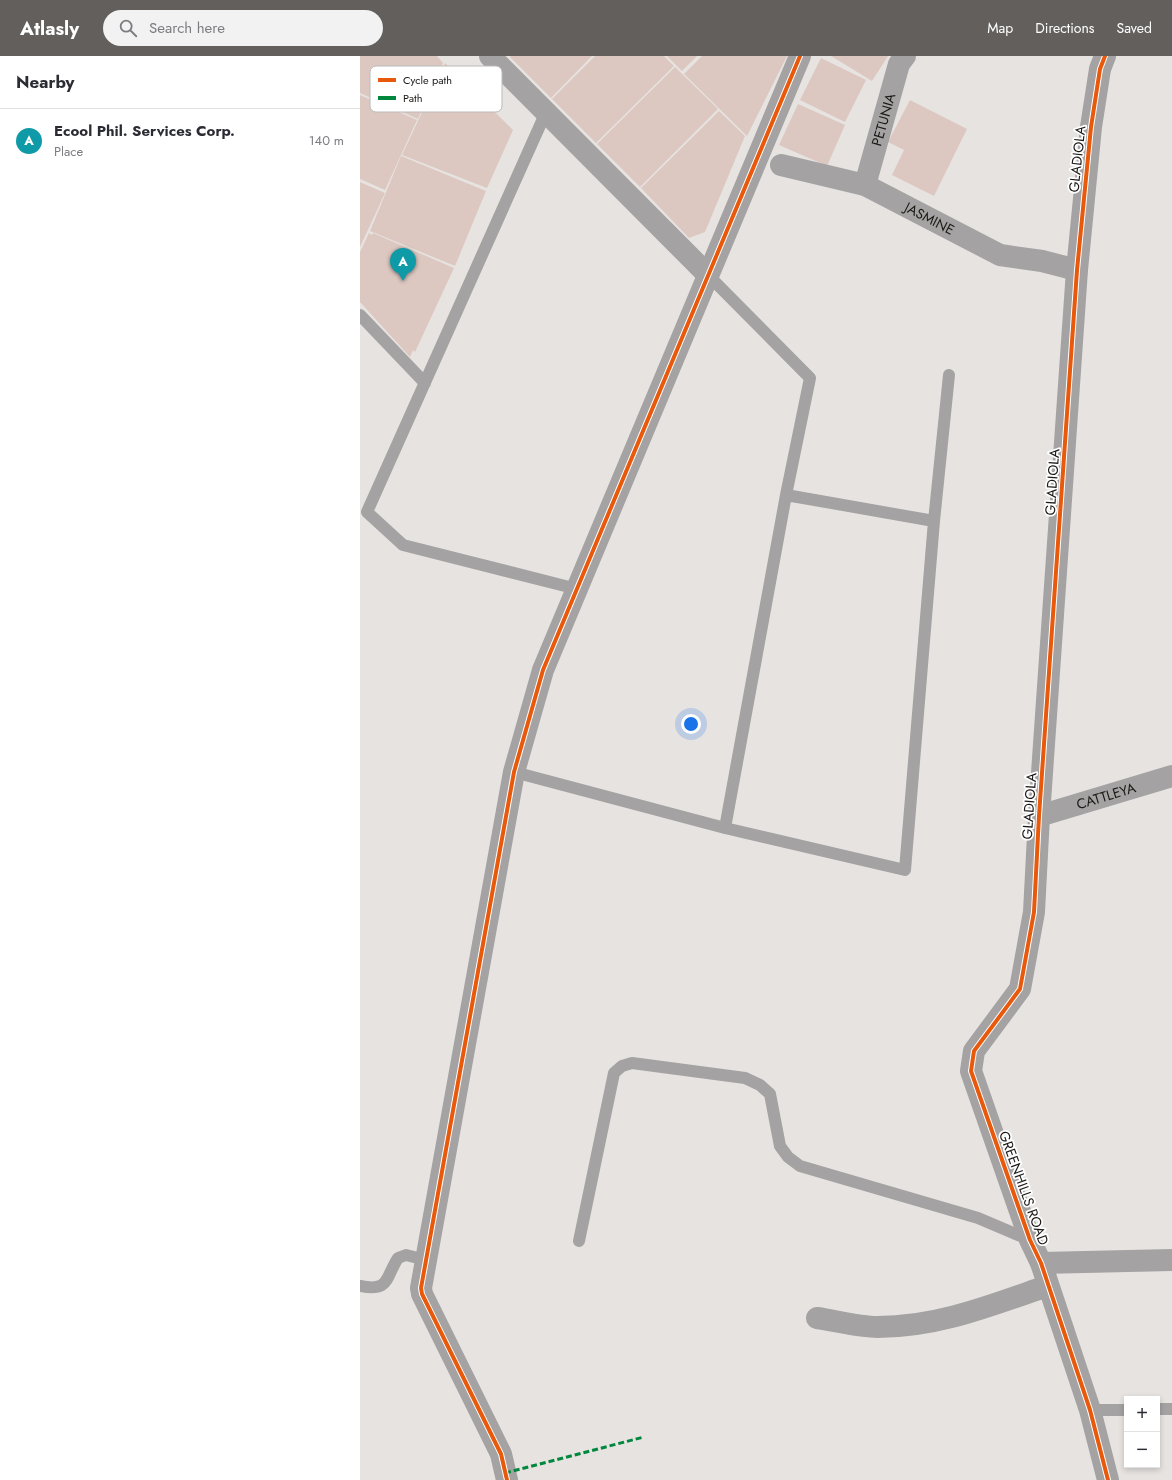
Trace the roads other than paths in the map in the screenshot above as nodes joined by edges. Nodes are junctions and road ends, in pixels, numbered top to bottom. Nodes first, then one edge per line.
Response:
1 (490, 56) edge
2 (800, 56) edge
3 (905, 56) edge
4 (1105, 56) edge
5 (500, 66) edge
6 (502, 68) edge
7 (546, 112) junction
8 (781, 165) dead end
9 (865, 185) junction
10 (1078, 270) junction
11 (708, 275) junction
12 (360, 315) edge
13 (949, 375) dead end
14 (425, 383) junction
15 (786, 495) junction
16 (364, 508) edge
17 (934, 521) junction
18 (577, 589) junction
19 (514, 772) junction
20 (1172, 776) edge
21 (1039, 816) junction
22 (725, 828) junction
23 (1034, 912) joint
24 (1030, 1240) junction
25 (580, 1241) dead end
26 (426, 1260) junction
27 (1172, 1260) edge
28 (1041, 1263) junction
29 (360, 1286) edge
30 (1047, 1286) junction
31 (817, 1318) dead end
32 (1160, 1409) edge
33 (1172, 1409) edge
34 (1090, 1410) junction
35 (1124, 1410) edge
36 (1105, 1479) edge
37 (507, 1480) edge

1 - 5 street
2 - 11 street
3 - 9 street, PETUNIA
4 - 10 street, GLADIOLA
6 - 7 street
7 - 11 street
7 - 14 lane
8 - 9 street, JASMINE
9 - 10 street, JASMINE
10 - 21 street, GLADIOLA
11 - 15 lane
11 - 18 street
12 - 14 lane
13 - 17 lane
14 - 16 lane
15 - 17 lane
15 - 22 lane
16 - 18 lane
17 - 22 lane
18 - 19 street
19 - 22 lane
19 - 26 street
20 - 21 street, CATTLEYA
21 - 23 street, GLADIOLA
23 - 24 street, GREENHILLS ROAD
24 - 25 lane
24 - 28 street, GREENHILLS ROAD
26 - 29 lane
26 - 37 street
27 - 28 street
28 - 30 street, GREENHILLS ROAD
30 - 31 street
30 - 34 street, GREENHILLS ROAD
32 - 33 lane
34 - 35 lane
34 - 36 street, GREENHILLS ROAD

